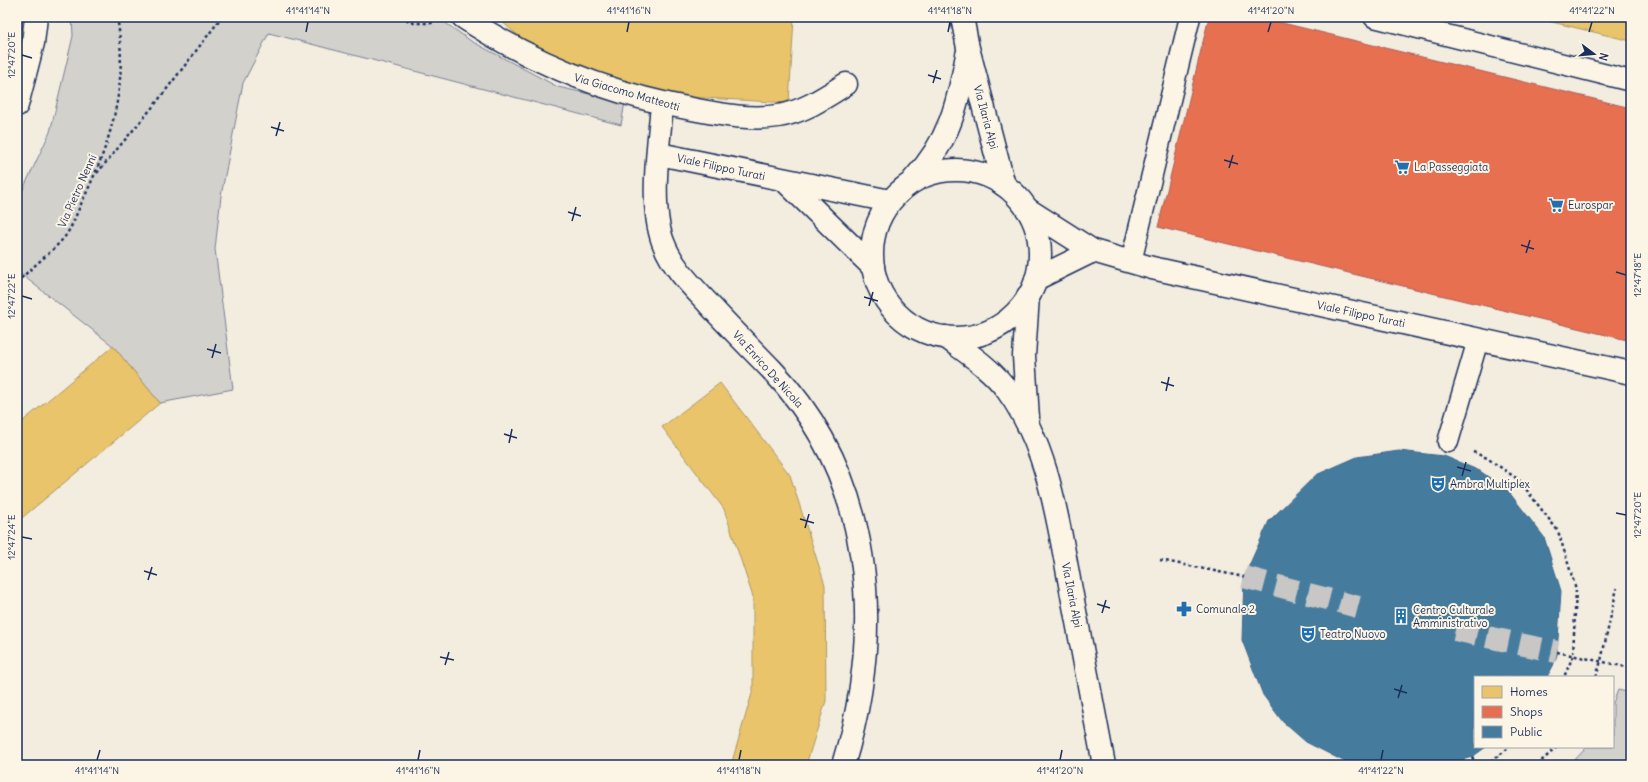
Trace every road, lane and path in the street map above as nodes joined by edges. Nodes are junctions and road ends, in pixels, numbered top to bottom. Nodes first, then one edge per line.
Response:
1 (36, 17) edge
2 (117, 17) edge
3 (222, 17) edge
4 (463, 17) edge
5 (962, 17) edge
6 (1190, 17) edge
7 (1374, 17) edge
8 (968, 48) junction
9 (1631, 81) edge
10 (846, 84) dead end
11 (662, 104) junction
12 (17, 105) edge
13 (659, 154) junction
14 (95, 175) junction
15 (784, 180) junction
16 (912, 182) junction
17 (1004, 185) junction
18 (890, 201) junction
19 (1027, 209) junction
20 (1093, 251) junction
21 (1131, 262) junction
22 (873, 267) junction
23 (17, 283) edge
24 (1032, 287) junction
25 (946, 337) junction
26 (1478, 340) junction
27 (1631, 373) edge
28 (1029, 428) junction
29 (1448, 442) joint
30 (1160, 560) dead end
31 (1244, 577) tunnel mouth
32 (1617, 588) dead end
33 (1557, 652) tunnel mouth
34 (1573, 656) junction
35 (1601, 661) junction
36 (1631, 668) edge
37 (1564, 676) edge
38 (1596, 676) edge
39 (1509, 748) edge
40 (1556, 748) edge
41 (1472, 757) dead end
42 (843, 765) edge
43 (1104, 765) edge
44 (1477, 765) edge
45 (1486, 765) edge
46 (1537, 765) edge

1 - 12 street
2 - 14 path, Via Pietro Nenni
3 - 14 path
4 - 11 street, Via Giacomo Matteotti
5 - 8 street, Via Ilaria Alpi
6 - 21 lane
7 - 9 lane
8 - 16 street, Via Ilaria Alpi
8 - 17 street, Via Ilaria Alpi
10 - 11 street, Via Giacomo Matteotti
11 - 13 street, Via Enrico De Nicola
13 - 15 street, Viale Filippo Turati
13 - 42 street, Via Enrico De Nicola
14 - 23 path, Via Pietro Nenni
15 - 18 street, Viale Filippo Turati
15 - 22 street
16 - 17 street
16 - 18 street
17 - 19 street
18 - 22 street
19 - 20 street, Viale Filippo Turati
19 - 24 street, Via Ilaria Alpi
20 - 21 street, Viale Filippo Turati
20 - 24 street
21 - 26 street, Viale Filippo Turati
22 - 25 street
24 - 25 street
24 - 28 street, Via Ilaria Alpi
25 - 28 street, Via Ilaria Alpi
26 - 27 street, Viale Filippo Turati
26 - 29 lane
28 - 43 street, Via Ilaria Alpi
29 - 34 path
30 - 31 path
32 - 35 path
33 - 34 path
34 - 35 path
34 - 37 path
35 - 36 path
35 - 38 path
39 - 45 path
40 - 46 path
41 - 44 path

